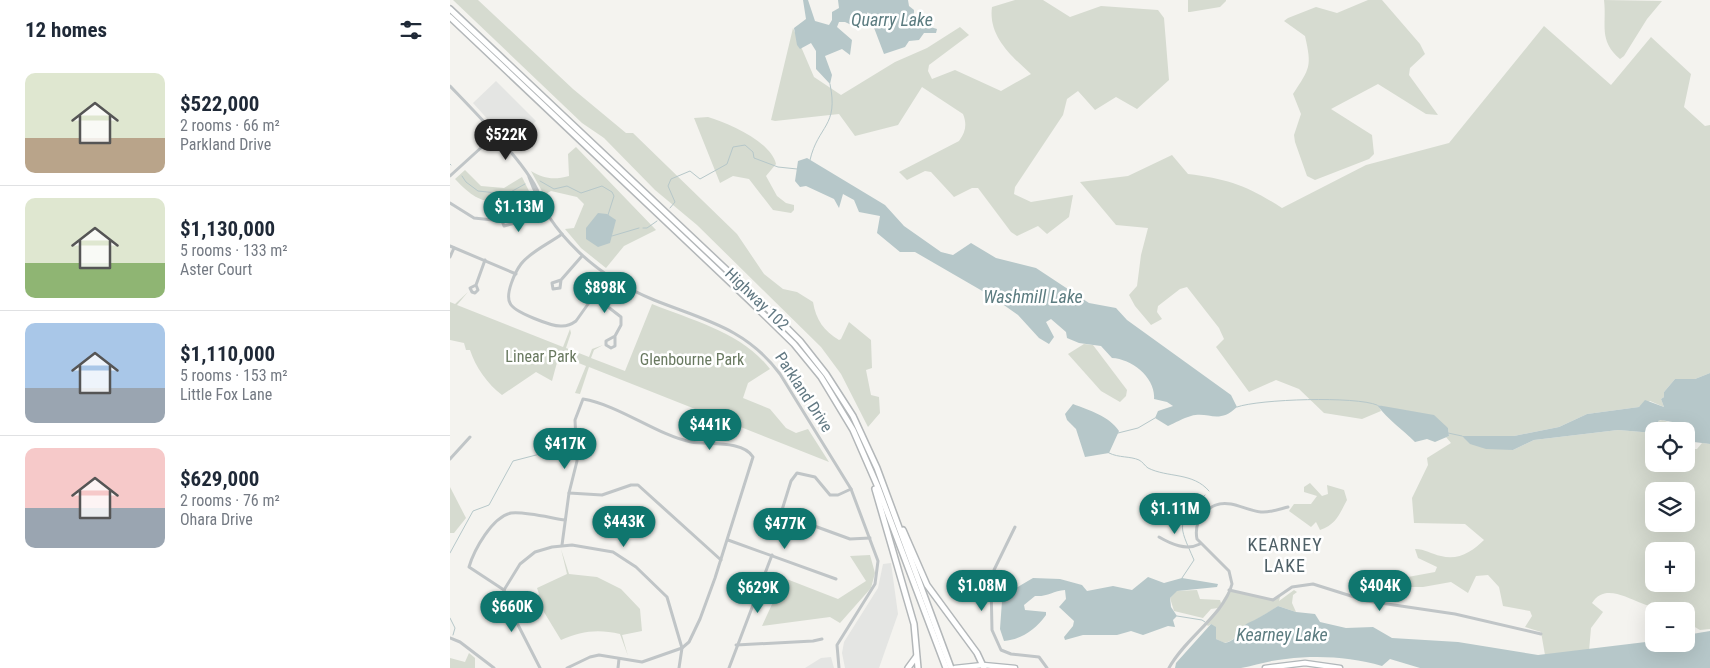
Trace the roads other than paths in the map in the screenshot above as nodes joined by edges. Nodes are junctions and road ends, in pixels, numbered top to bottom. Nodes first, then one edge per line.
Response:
1 (450, 9) edge
2 (450, 17) edge
3 (450, 86) edge
4 (495, 135) junction
5 (450, 176) edge
6 (450, 203) edge
7 (502, 221) junction
8 (562, 234) junction
9 (452, 247) edge
10 (582, 256) junction
11 (450, 257) edge
12 (485, 260) junction
13 (516, 274) junction
14 (608, 276) junction
15 (561, 280) dead end
16 (476, 285) dead end
17 (594, 296) junction
18 (615, 336) dead end
19 (470, 436) dead end
20 (450, 459) edge
21 (867, 462) junction
22 (882, 481) junction
23 (851, 490) junction
24 (569, 492) junction
25 (1288, 508) dead end
26 (565, 520) junction
27 (1015, 527) dead end
28 (1159, 537) dead end
29 (870, 538) junction
30 (728, 540) junction
31 (1200, 544) junction
32 (562, 545) junction
33 (772, 555) junction
34 (721, 560) junction
35 (836, 579) dead end
36 (504, 590) junction
37 (1229, 590) junction
38 (1541, 634) dead end
39 (450, 638) edge
40 (822, 639) dead end
41 (736, 645) junction
42 (682, 648) junction
43 (916, 656) junction
44 (619, 660) junction
45 (946, 660) junction
46 (984, 666) edge
47 (494, 668) edge
48 (540, 668) edge
49 (567, 668) edge
50 (618, 668) edge
51 (679, 668) edge
52 (729, 668) edge
53 (839, 668) edge
54 (908, 668) edge
55 (918, 668) edge
56 (946, 668) edge
57 (953, 668) edge
58 (1015, 668) edge
59 (1047, 668) edge
60 (1169, 668) edge
61 (1265, 668) edge
62 (1340, 668) edge

1 - 22 highway, Highway 102
2 - 21 highway, Highway 102
3 - 4 street, Parkland Drive
4 - 5 street
4 - 8 street, Parkland Drive
6 - 7 street
7 - 7 street
8 - 10 street, Parkland Drive
8 - 13 street
9 - 11 street
9 - 12 street
10 - 14 street, Parkland Drive
10 - 15 street
12 - 13 street
12 - 16 street
13 - 17 street
14 - 17 street
14 - 23 street, Parkland Drive
17 - 18 street
19 - 20 street
21 - 43 highway
21 - 45 highway, Highway 102
22 - 45 highway, Highway 102
22 - 46 highway
23 - 29 street, Parkland Drive
23 - 29 street
24 - 26 street
24 - 30 street
24 - 34 street
25 - 31 street
26 - 32 street
26 - 36 street
27 - 59 street
28 - 31 street
29 - 53 street, Parkland Drive
30 - 33 street
30 - 34 street
31 - 37 street
32 - 36 street
32 - 42 street
33 - 35 street
33 - 41 street
34 - 42 street
36 - 48 street
37 - 38 street
37 - 60 street
39 - 47 street
40 - 41 street
41 - 52 street
42 - 44 street
42 - 51 street
43 - 54 highway
43 - 55 highway
44 - 49 street
44 - 50 street
45 - 56 highway, Highway 102
45 - 57 highway, Highway 102
46 - 57 main road
46 - 58 main road
61 - 62 main road

